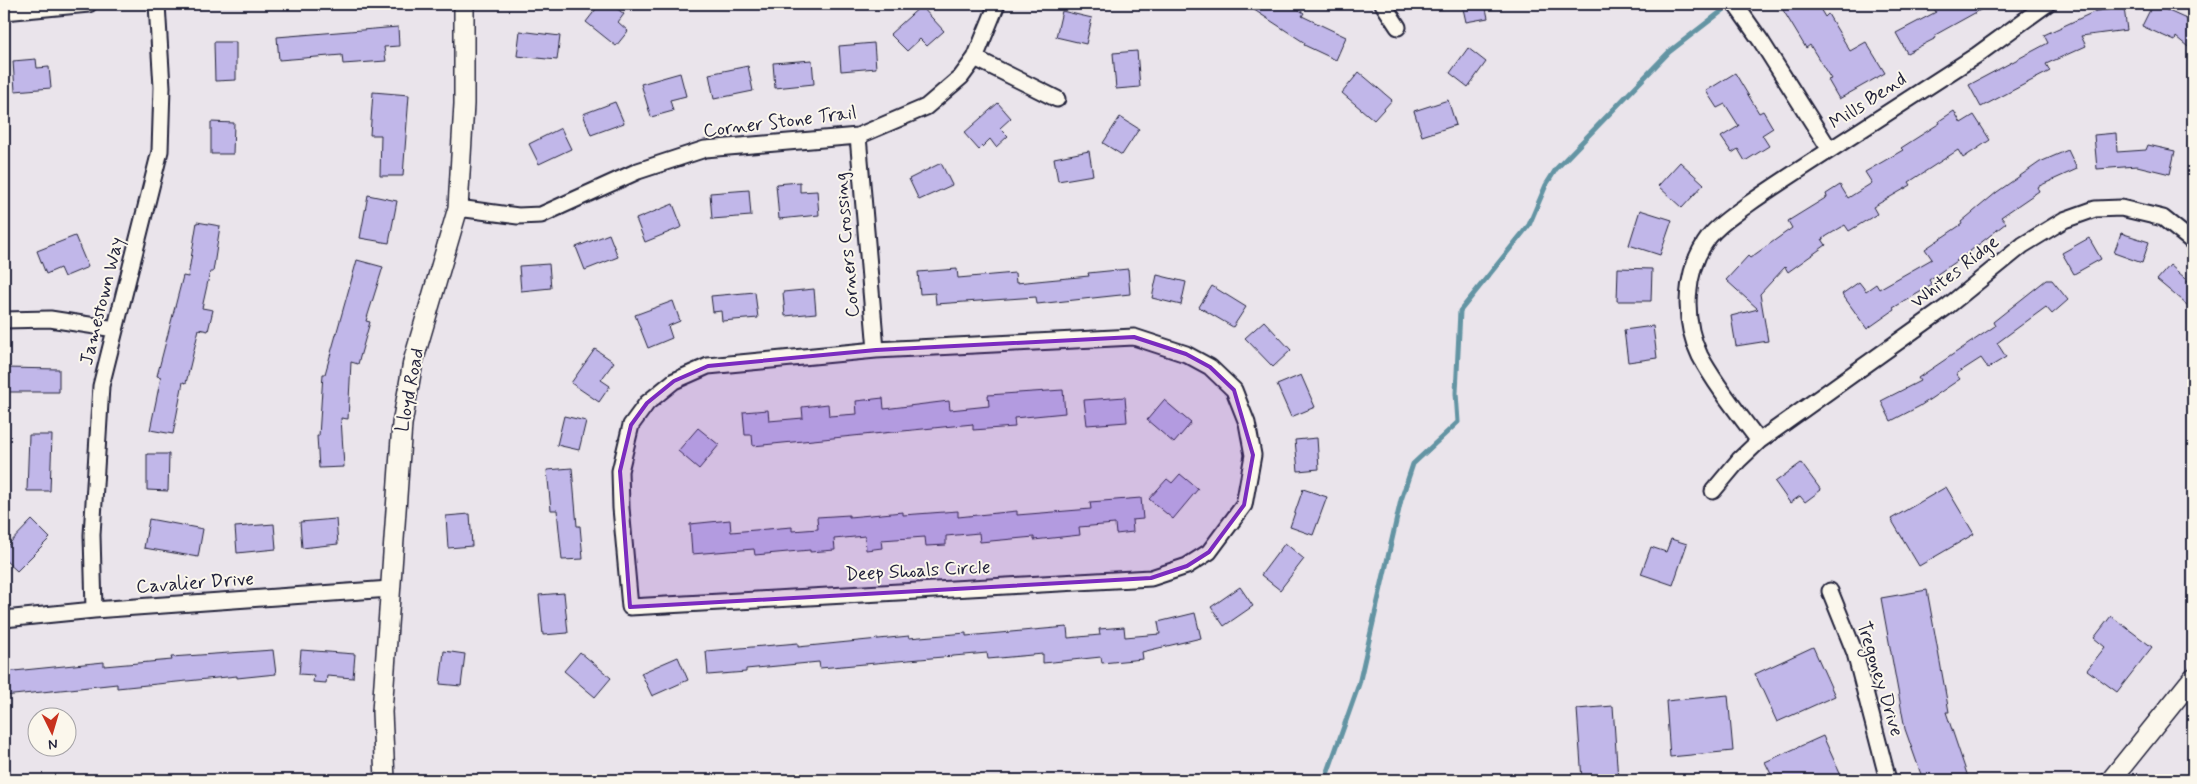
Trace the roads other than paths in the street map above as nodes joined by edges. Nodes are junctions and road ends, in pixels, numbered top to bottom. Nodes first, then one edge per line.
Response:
1 (90, 4) edge
2 (157, 4) edge
3 (464, 4) edge
4 (997, 4) edge
5 (1383, 4) edge
6 (1735, 4) edge
7 (2047, 4) edge
8 (4, 12) edge
9 (1398, 27) dead end
10 (974, 58) junction
11 (1058, 99) dead end
12 (858, 136) junction
13 (1830, 150) junction
14 (458, 208) junction
15 (2193, 242) edge
16 (4, 320) edge
17 (115, 329) junction
18 (876, 350) junction
19 (1759, 441) junction
20 (1713, 491) dead end
21 (390, 589) junction
22 (1830, 591) dead end
23 (94, 610) junction
24 (4, 619) edge
25 (2193, 678) edge
26 (385, 780) edge
27 (1888, 780) edge
28 (2112, 780) edge

1 - 8 street
2 - 17 street, Jamestown Way
3 - 14 street, Lloyd Road
4 - 10 street, Corner Stone Trail
5 - 9 street
6 - 13 street, Mills Bend
7 - 13 street, Mills Bend
10 - 11 street
10 - 12 street, Corner Stone Trail
12 - 14 street, Corner Stone Trail
12 - 18 street, Corners Crossing
13 - 19 street
14 - 21 street, Lloyd Road
15 - 19 street, Whites Ridge
16 - 17 street
17 - 23 street, Jamestown Way
18 - 18 street, Deep Shoals Circle
19 - 20 street, Whites Ridge
21 - 23 street, Cavalier Drive
21 - 26 street, Lloyd Road
22 - 27 street, Tregoney Drive
23 - 24 street, Cavalier Drive
25 - 28 street

